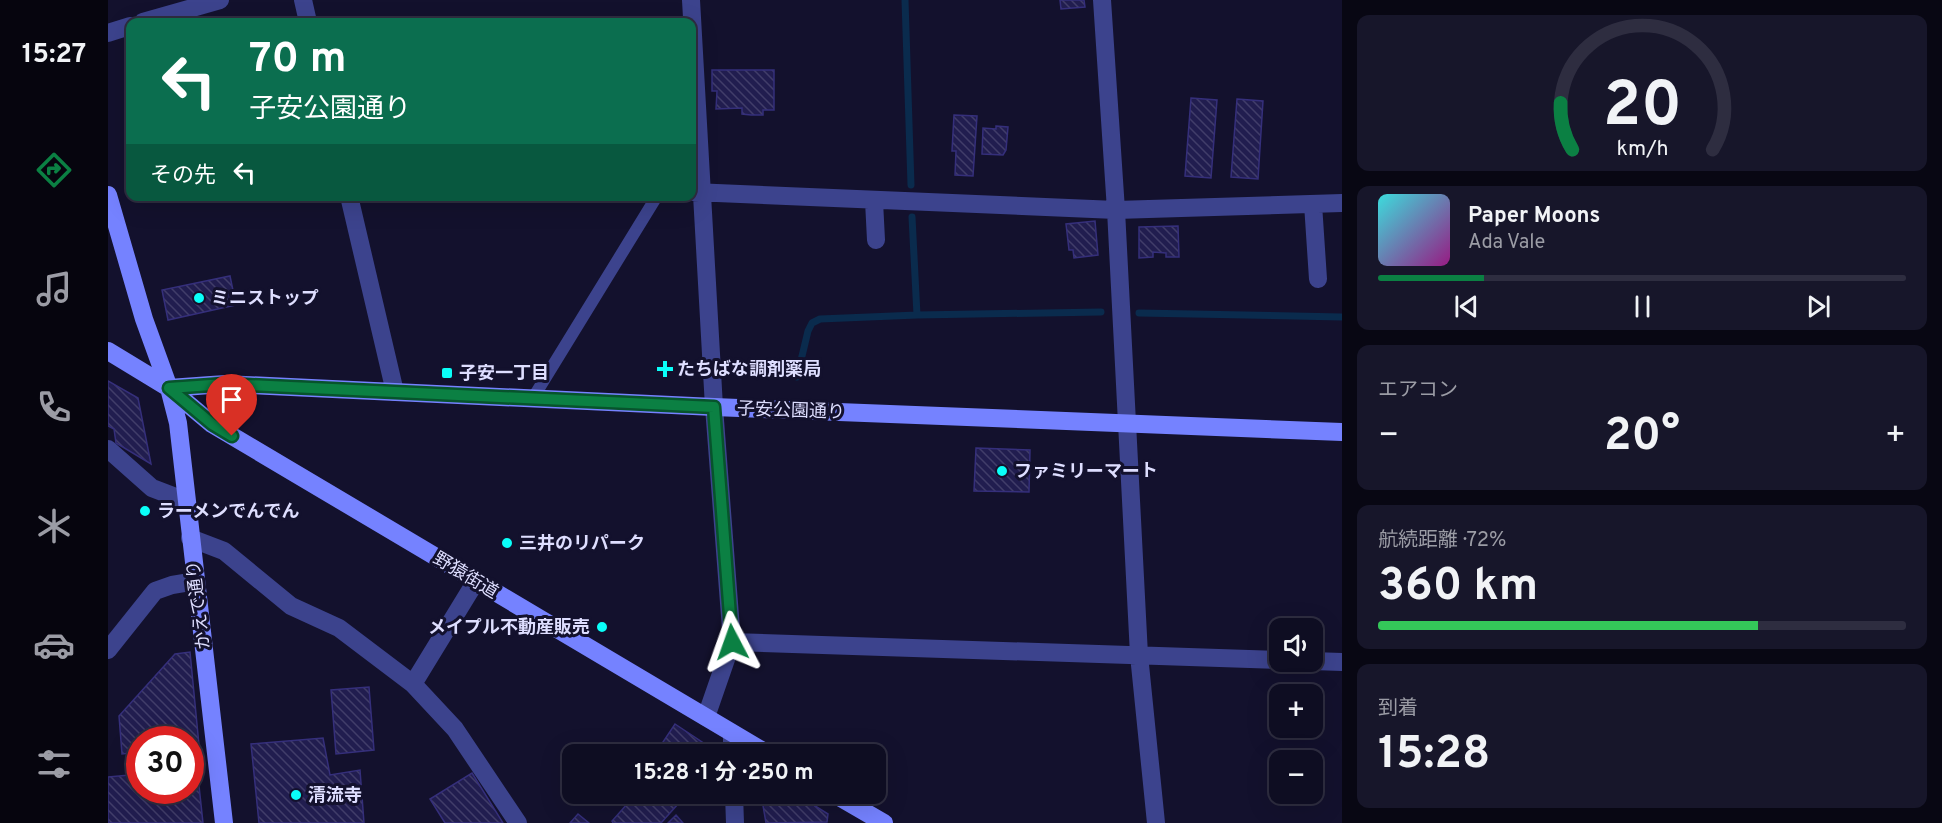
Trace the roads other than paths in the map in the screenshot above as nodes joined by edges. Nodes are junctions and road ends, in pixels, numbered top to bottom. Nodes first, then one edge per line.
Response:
1 (220, 0) edge
2 (303, 0) edge
3 (691, 0) edge
4 (1102, 0) edge
5 (157, 18) edge
6 (307, 18) edge
7 (692, 18) edge
8 (126, 27) edge
9 (108, 33) edge
10 (696, 160) edge
11 (697, 192) edge
12 (108, 195) edge
13 (350, 201) edge
14 (654, 201) edge
15 (874, 201) junction
16 (1342, 203) edge
17 (1313, 204) junction
18 (1116, 210) junction
19 (876, 240) dead end
20 (1318, 279) dead end
21 (108, 351) edge
22 (169, 388) junction
23 (395, 392) junction
24 (533, 398) junction
25 (714, 407) junction
26 (1128, 423) junction
27 (1342, 432) edge
28 (108, 449) edge
29 (186, 501) junction
30 (190, 538) junction
31 (195, 581) junction
32 (476, 581) junction
33 (732, 642) junction
34 (108, 650) edge
35 (1139, 655) junction
36 (1269, 660) edge
37 (1323, 661) edge
38 (1342, 662) edge
39 (413, 684) junction
40 (706, 717) junction
41 (732, 733) junction
42 (732, 744) edge
43 (751, 744) edge
44 (734, 804) edge
45 (851, 804) edge
46 (224, 823) edge
47 (518, 823) edge
48 (735, 823) edge
49 (884, 823) edge
50 (1156, 823) edge

1 - 5 street
2 - 6 street
3 - 7 street
4 - 18 street
8 - 9 street
10 - 11 street
11 - 15 street
11 - 25 street
12 - 22 street, かえで通り
13 - 23 street
14 - 24 lane
15 - 18 street
15 - 19 street
16 - 17 street
17 - 18 street
17 - 20 street
18 - 26 street
21 - 22 street, 野猿街道
22 - 23 street, 子安公園通り
22 - 29 street, かえで通り
22 - 32 street, 野猿街道
23 - 24 street, 子安公園通り
24 - 25 street, 子安公園通り
25 - 26 street, 子安公園通り
25 - 33 street
26 - 27 street, 子安公園通り
26 - 35 street
28 - 29 street
29 - 30 street, かえで通り
30 - 31 street, かえで通り
30 - 39 street
31 - 34 street
31 - 46 street, かえで通り
32 - 39 street
32 - 40 street, 野猿街道
33 - 35 street
33 - 40 street
35 - 36 street
35 - 50 street
37 - 38 street
39 - 47 street
40 - 41 street, 野猿街道
41 - 42 street
41 - 43 street, 野猿街道
44 - 48 street
45 - 49 street

